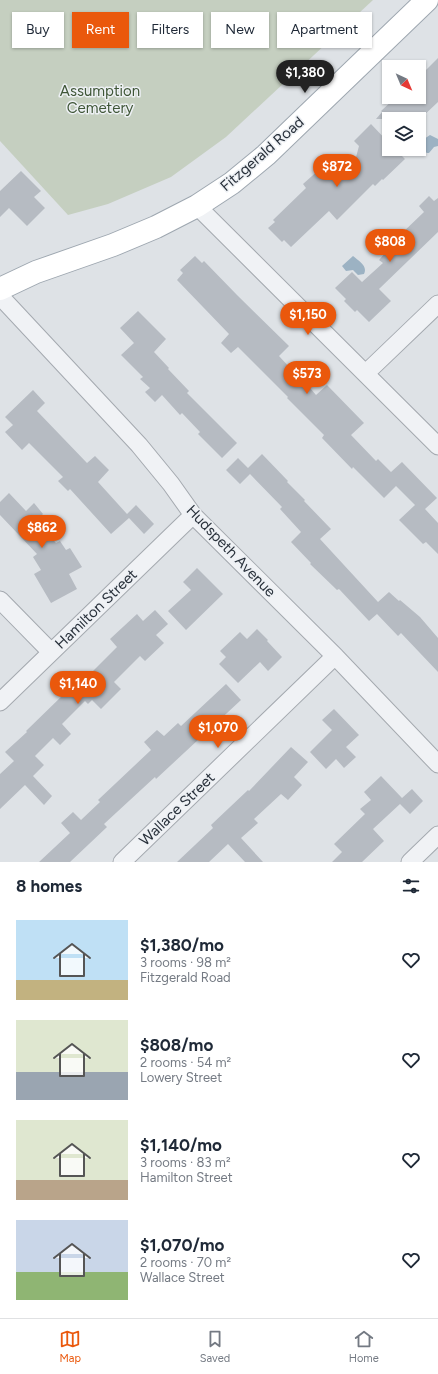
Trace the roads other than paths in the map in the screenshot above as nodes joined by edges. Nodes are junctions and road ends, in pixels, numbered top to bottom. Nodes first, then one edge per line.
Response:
1 (427, 0) edge
2 (197, 206) junction
3 (0, 289) edge
4 (0, 296) edge
5 (438, 304) edge
6 (366, 374) junction
7 (438, 446) edge
8 (192, 515) junction
9 (0, 600) edge
10 (51, 652) junction
11 (335, 656) junction
12 (0, 702) edge
13 (438, 764) edge
14 (438, 835) edge
15 (122, 862) edge
16 (410, 862) edge

1 - 2 main road, Fitzgerald Road
2 - 3 main road, Fitzgerald Road
2 - 6 street
4 - 8 street, Hudspeth Avenue
5 - 6 street
6 - 7 street
8 - 10 street, Hamilton Street
8 - 11 street, Hudspeth Avenue
9 - 10 street
10 - 12 street, Hamilton Street
11 - 13 street, Hudspeth Avenue
11 - 15 street, Wallace Street
14 - 16 street

